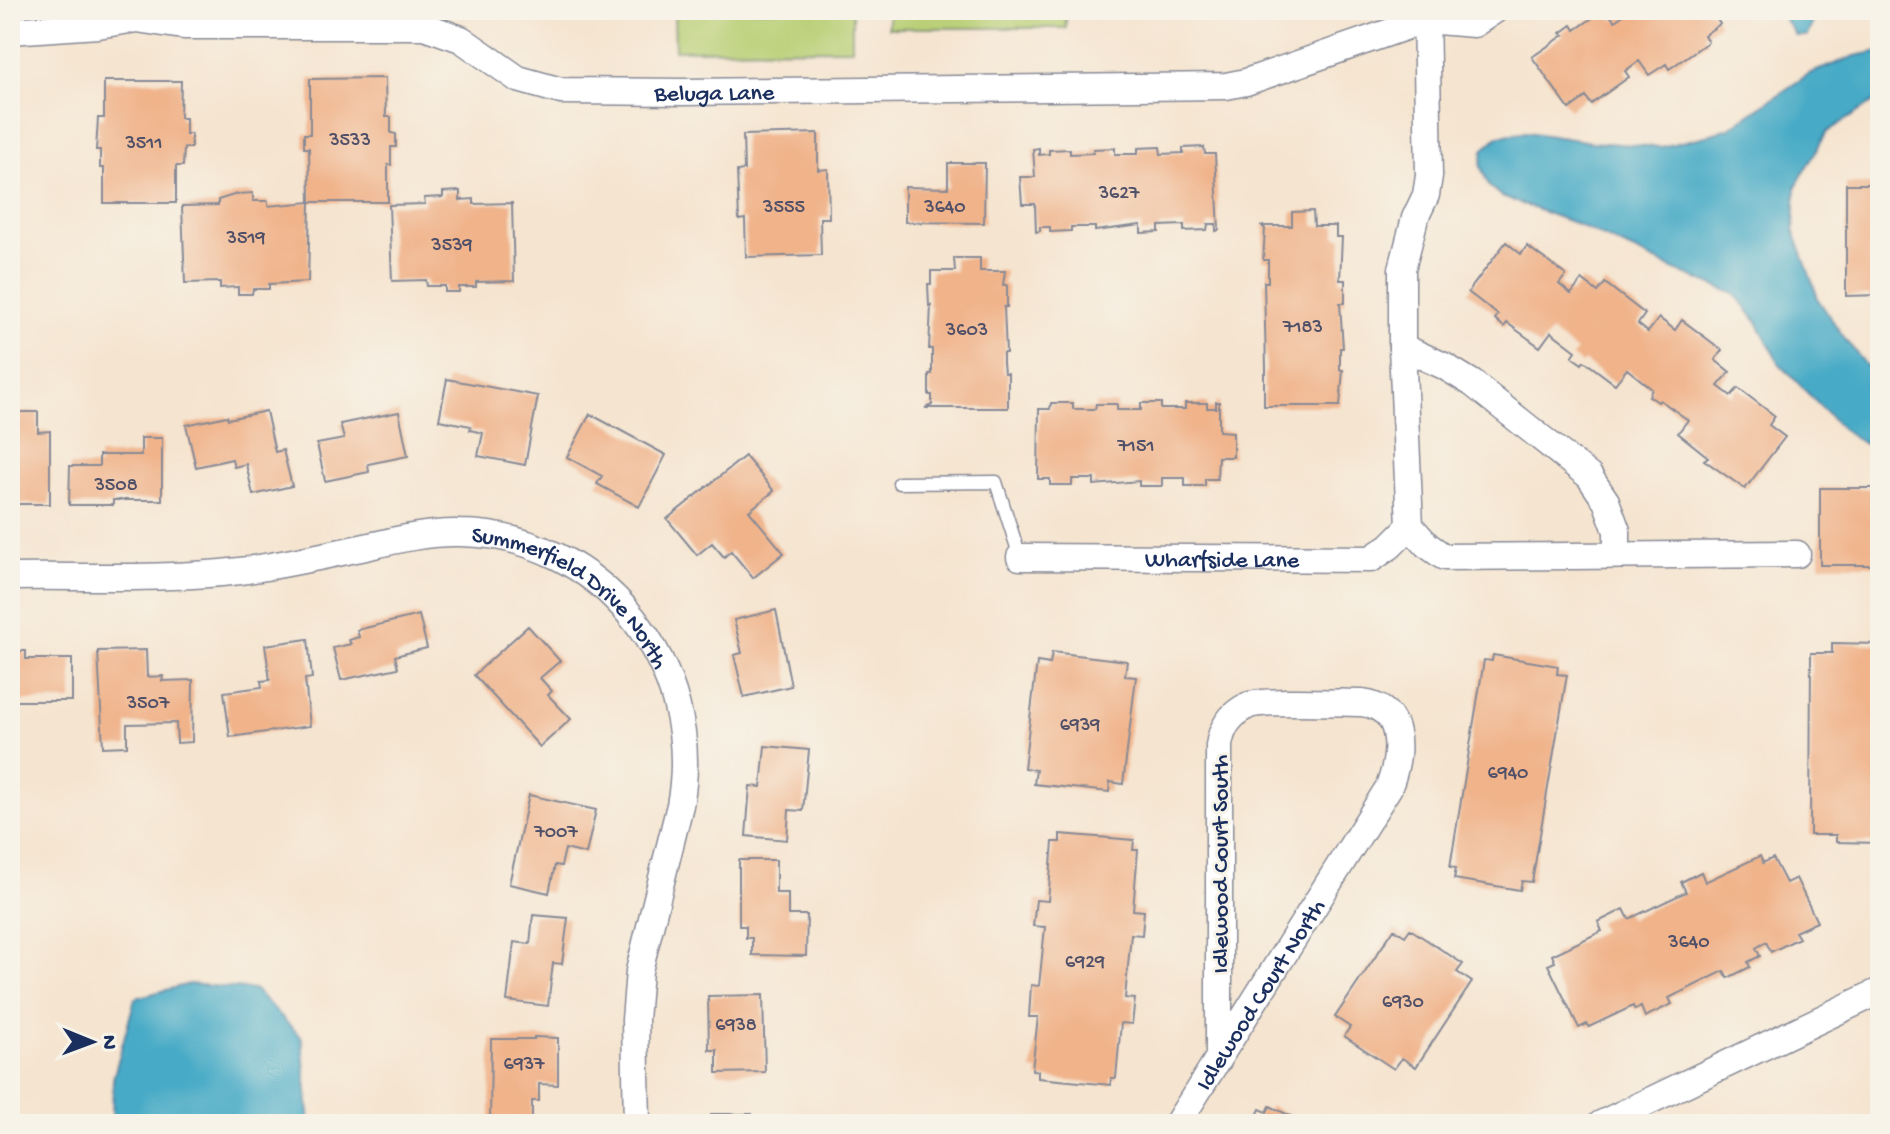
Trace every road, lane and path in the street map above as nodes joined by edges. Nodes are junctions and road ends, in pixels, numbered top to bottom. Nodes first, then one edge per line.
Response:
1 (1495, 10) edge
2 (138, 14) edge
3 (1426, 15) edge
4 (10, 31) edge
5 (1402, 347) junction
6 (899, 483) dead end
7 (1410, 526) junction
8 (1797, 554) dead end
9 (1617, 555) junction
10 (1020, 557) joint
11 (10, 577) edge
12 (1340, 865) joint
13 (1880, 991) edge
14 (1219, 1059) junction
15 (1636, 1117) edge
16 (637, 1124) edge
17 (1177, 1124) edge
18 (1601, 1124) edge

1 - 3 street
2 - 3 street, Beluga Lane
2 - 4 street, Beluga Lane
3 - 5 street
5 - 7 street
5 - 9 street
6 - 10 lane
7 - 9 street
7 - 10 street, Wharfside Lane
8 - 9 street
11 - 16 street, Summerfield Drive North
12 - 14 street, Idlewood Court North
12 - 14 street, Idlewood Court South
13 - 15 street
14 - 17 street, Idlewood Court North
15 - 18 street

